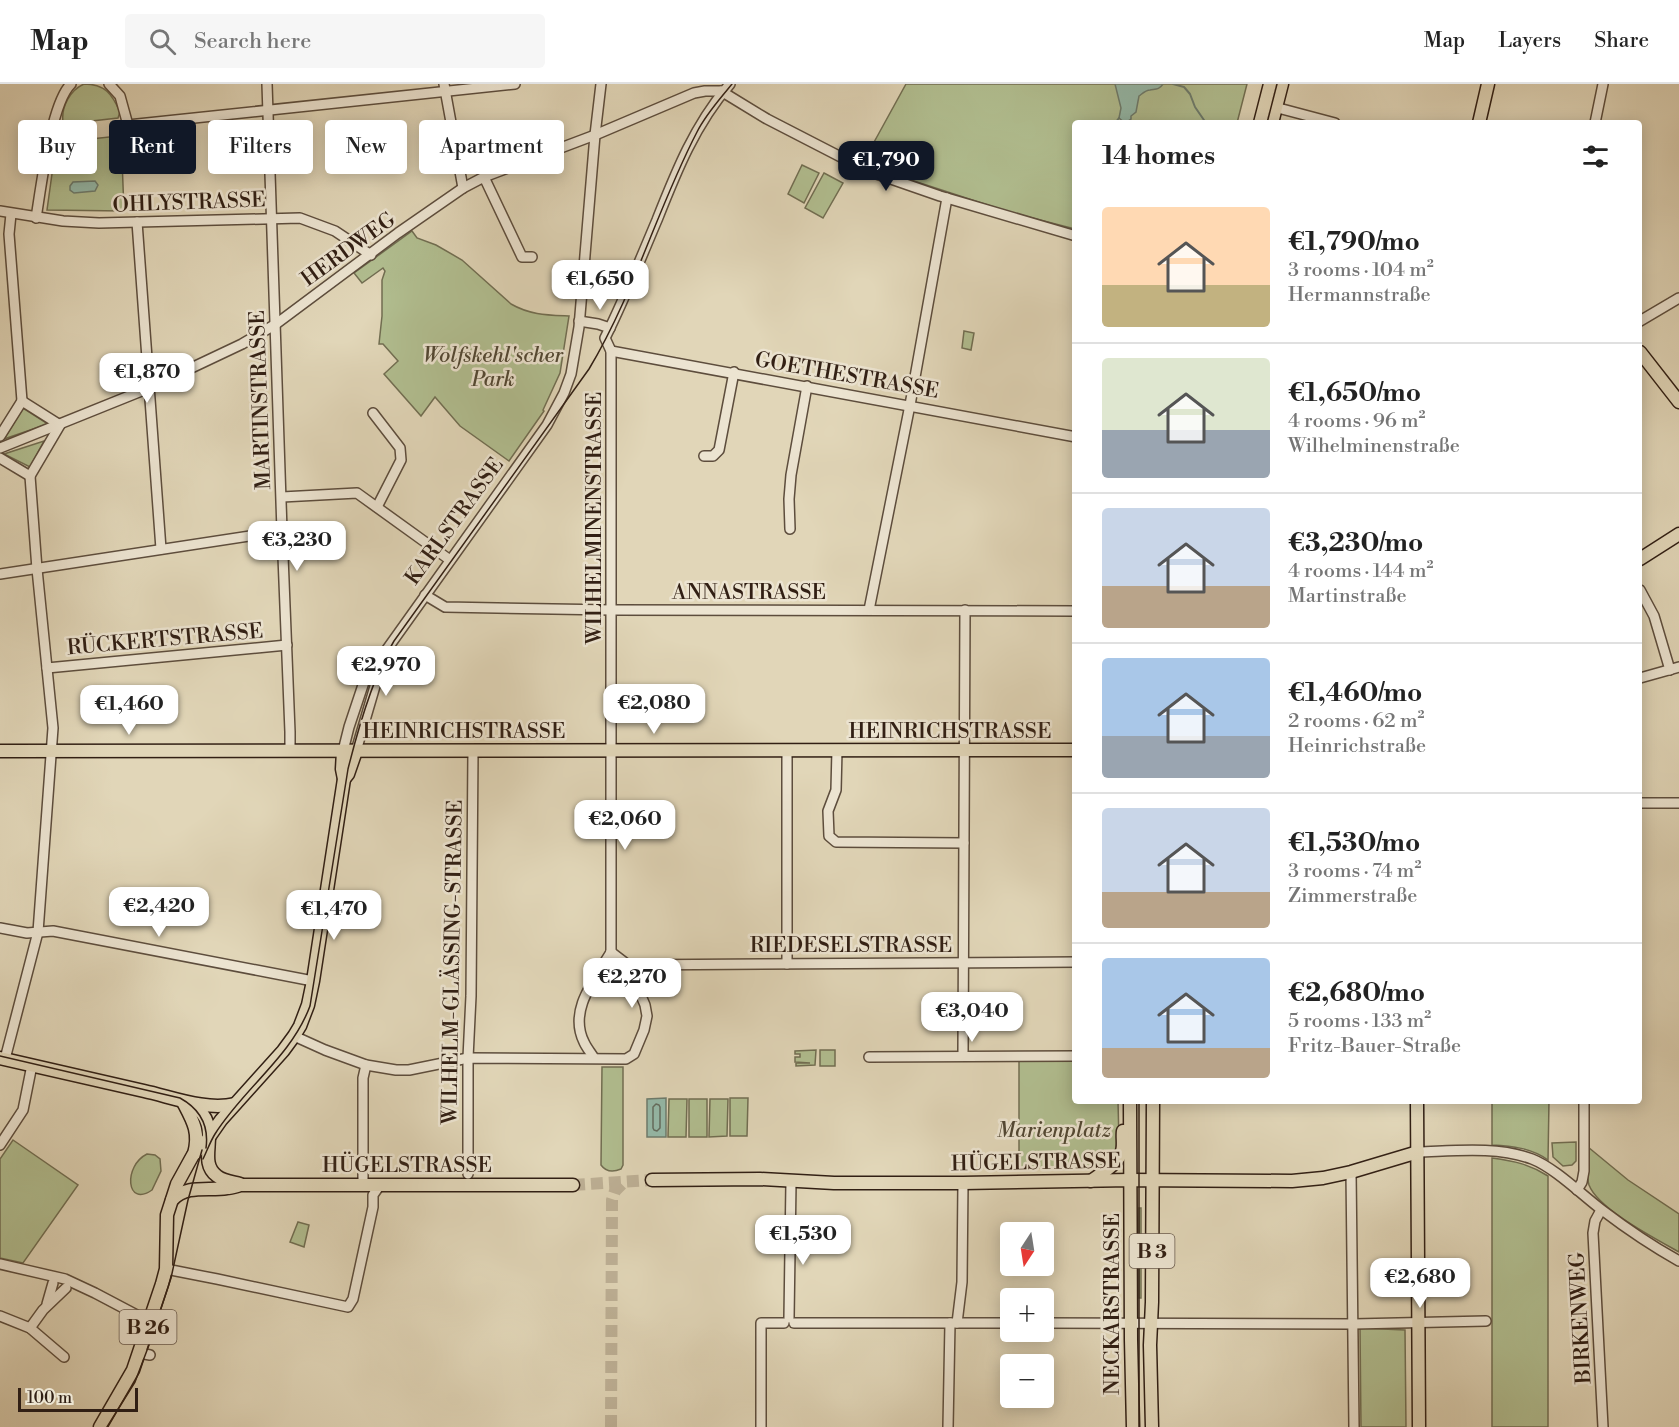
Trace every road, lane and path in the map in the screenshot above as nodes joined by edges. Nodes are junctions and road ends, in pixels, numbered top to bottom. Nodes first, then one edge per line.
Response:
1 (71, 84) edge
2 (108, 84) edge
3 (267, 84) edge
4 (515, 84) edge
5 (601, 84) edge
6 (730, 84) edge
7 (1270, 84) edge
8 (1282, 84) edge
9 (1488, 84) edge
10 (1603, 84) edge
11 (444, 88) edge
12 (722, 89) edge
13 (1270, 106) junction
14 (268, 110) junction
15 (1262, 120) edge
16 (1272, 120) edge
17 (1324, 120) edge
18 (1480, 120) edge
19 (1596, 120) edge
20 (595, 135) junction
21 (484, 177) junction
22 (463, 188) junction
23 (947, 198) junction
24 (0, 211) edge
25 (11, 214) junction
26 (36, 218) junction
27 (272, 218) junction
28 (137, 222) junction
29 (1072, 235) edge
30 (370, 255) junction
31 (532, 257) dead end
32 (1679, 298) edge
33 (1642, 320) edge
34 (579, 321) junction
35 (276, 324) junction
36 (610, 328) junction
37 (611, 351) junction
38 (1642, 355) edge
39 (734, 372) junction
40 (807, 386) junction
41 (149, 388) junction
42 (22, 401) junction
43 (1679, 402) edge
44 (910, 405) junction
45 (373, 413) dead end
46 (60, 424) junction
47 (0, 436) edge
48 (1072, 436) edge
49 (0, 448) edge
50 (705, 456) dead end
51 (0, 458) edge
52 (30, 476) junction
53 (282, 497) junction
54 (377, 507) junction
55 (790, 529) dead end
56 (282, 531) junction
57 (1679, 534) edge
58 (161, 549) junction
59 (1642, 558) edge
60 (450, 560) junction
61 (37, 569) junction
62 (0, 574) edge
63 (1642, 594) edge
64 (425, 595) junction
65 (612, 610) junction
66 (869, 610) junction
67 (965, 610) junction
68 (1072, 610) edge
69 (287, 645) junction
70 (385, 652) junction
71 (47, 668) junction
72 (1674, 669) edge
73 (1642, 677) edge
74 (612, 750) junction
75 (787, 750) junction
76 (837, 750) junction
77 (0, 751) edge
78 (51, 751) junction
79 (290, 751) junction
80 (343, 751) junction
81 (356, 751) junction
82 (473, 751) junction
83 (964, 751) junction
84 (1072, 751) edge
85 (344, 779) junction
86 (1642, 802) edge
87 (1679, 803) edge
88 (964, 843) junction
89 (0, 928) edge
90 (38, 932) junction
91 (611, 952) junction
92 (1072, 962) edge
93 (963, 963) junction
94 (787, 964) junction
95 (628, 965) junction
96 (313, 981) junction
97 (294, 1036) junction
98 (963, 1056) junction
99 (1072, 1056) edge
100 (869, 1057) dead end
101 (2, 1058) edge
102 (468, 1058) junction
103 (594, 1058) junction
104 (32, 1065) junction
105 (366, 1065) junction
106 (187, 1103) junction
107 (235, 1104) junction
108 (1127, 1104) edge
109 (1129, 1104) edge
110 (1153, 1104) edge
111 (1418, 1104) edge
112 (1584, 1104) edge
113 (210, 1136) junction
114 (0, 1145) edge
115 (1418, 1152) junction
116 (194, 1155) junction
117 (1351, 1172) junction
118 (468, 1174) dead end
119 (652, 1180) tunnel mouth
120 (1131, 1180) junction
121 (1153, 1180) junction
122 (1091, 1181) junction
123 (790, 1182) junction
124 (963, 1183) junction
125 (241, 1185) junction
126 (363, 1185) junction
127 (380, 1185) junction
128 (573, 1185) tunnel mouth
129 (1577, 1190) junction
130 (172, 1200) junction
131 (1601, 1210) junction
132 (1679, 1261) edge
133 (0, 1264) edge
134 (166, 1269) junction
135 (53, 1283) dead end
136 (66, 1288) dead end
137 (46, 1307) junction
138 (0, 1316) edge
139 (789, 1321) junction
140 (1486, 1321) dead end
141 (150, 1322) junction
142 (1419, 1322) junction
143 (953, 1323) junction
144 (1000, 1323) edge
145 (1054, 1323) edge
146 (1131, 1323) junction
147 (1151, 1323) junction
148 (1354, 1324) junction
149 (30, 1328) junction
150 (64, 1357) dead end
151 (100, 1427) edge
152 (762, 1427) edge
153 (948, 1427) edge
154 (1133, 1427) edge
155 (1152, 1427) edge
156 (1354, 1427) edge
157 (1419, 1427) edge
158 (1603, 1427) edge

1 - 26 street
2 - 14 street
3 - 14 street, MARTINSTRASSE
4 - 11 street
5 - 20 street, KARLSTRASSE
6 - 12 street
7 - 13 main road
8 - 13 main road
9 - 18 main road
10 - 19 street
11 - 14 street
11 - 22 street
12 - 20 street, HERDWEG
12 - 23 street
12 - 36 street
13 - 15 main road
13 - 16 main road
13 - 17 street
14 - 27 street, MARTINSTRASSE
20 - 21 street, HERDWEG
20 - 34 street, KARLSTRASSE
21 - 22 street, HERDWEG
21 - 31 street
22 - 30 street, HERDWEG
23 - 29 street
23 - 44 street
24 - 25 street, OHLYSTRASSE
25 - 26 street, OHLYSTRASSE
25 - 42 street
26 - 28 street, OHLYSTRASSE
27 - 28 street, OHLYSTRASSE
27 - 30 street, OHLYSTRASSE
27 - 35 street, MARTINSTRASSE
28 - 41 street
30 - 35 street, HERDWEG
32 - 33 street
34 - 36 street
34 - 60 street, KARLSTRASSE
35 - 41 street, HERDWEG
35 - 53 street, MARTINSTRASSE
36 - 37 street, WILHELMINENSTRASSE
37 - 39 street, GOETHESTRASSE
37 - 65 street, WILHELMINENSTRASSE
38 - 43 main road
39 - 40 street, GOETHESTRASSE
39 - 50 street
40 - 44 street, GOETHESTRASSE
40 - 55 street
41 - 46 street, HERDWEG
41 - 58 street
42 - 46 street
42 - 47 street
44 - 48 street, GOETHESTRASSE
44 - 66 street
45 - 54 street
46 - 49 street, HERDWEG
46 - 52 street
51 - 52 street
52 - 61 street
53 - 54 street
53 - 56 street, MARTINSTRASSE
54 - 60 street
56 - 58 street
56 - 69 street, MARTINSTRASSE
57 - 59 main road
58 - 61 street
60 - 64 street, KARLSTRASSE
61 - 62 street
61 - 71 street
63 - 72 street
64 - 65 street, ANNASTRASSE
64 - 70 street, KARLSTRASSE
65 - 66 street, ANNASTRASSE
65 - 74 street, WILHELMINENSTRASSE
66 - 67 street, ANNASTRASSE
67 - 68 street, ANNASTRASSE
67 - 83 street
69 - 71 street, RÜCKERTSTRASSE
69 - 79 street, MARTINSTRASSE
70 - 80 street, KARLSTRASSE
70 - 81 street, KARLSTRASSE
71 - 78 street
72 - 73 street
74 - 75 main road, HEINRICHSTRASSE
74 - 82 main road, HEINRICHSTRASSE
74 - 91 street, WILHELMINENSTRASSE
75 - 76 main road, HEINRICHSTRASSE
75 - 94 street
76 - 83 main road, HEINRICHSTRASSE
76 - 88 street
77 - 78 main road, HEINRICHSTRASSE
78 - 79 main road, HEINRICHSTRASSE
78 - 90 street
79 - 80 main road, HEINRICHSTRASSE
80 - 81 main road, HEINRICHSTRASSE
80 - 85 main road, KARLSTRASSE
81 - 82 main road, HEINRICHSTRASSE
81 - 85 main road, KARLSTRASSE
82 - 102 street, WILHELM-GLÄSSING-STRASSE
83 - 84 main road, HEINRICHSTRASSE
83 - 88 street
85 - 96 main road, KARLSTRASSE
86 - 87 street
88 - 93 street
89 - 90 street
90 - 96 street
90 - 101 street
91 - 95 street
91 - 103 street
92 - 93 street, RIEDESELSTRASSE
93 - 94 street, RIEDESELSTRASSE
93 - 98 street
94 - 95 street, RIEDESELSTRASSE
95 - 103 street
96 - 97 main road, KARLSTRASSE
97 - 105 street
97 - 107 main road, KARLSTRASSE
98 - 99 street
98 - 100 street
101 - 104 main road
102 - 103 street
102 - 105 street
102 - 118 street, WILHELM-GLÄSSING-STRASSE
104 - 106 main road
104 - 114 street
105 - 126 street
106 - 107 main road
106 - 113 main road
106 - 116 main road
107 - 113 main road, KARLSTRASSE
108 - 122 main road
109 - 120 main road, B 3
110 - 121 main road, B 3
111 - 115 main road
112 - 129 street
113 - 116 main road, KARLSTRASSE
113 - 125 main road, HÜGELSTRASSE
115 - 117 main road, HÜGELSTRASSE
115 - 129 street
115 - 142 main road
116 - 130 main road, KARLSTRASSE
117 - 121 main road, HÜGELSTRASSE
117 - 148 street
119 - 123 main road, HÜGELSTRASSE
120 - 121 main road, HÜGELSTRASSE
120 - 122 main road, HÜGELSTRASSE
120 - 146 main road, NECKARSTRASSE / B 3
121 - 147 main road, NECKARSTRASSE / B 3
122 - 124 main road, HÜGELSTRASSE
123 - 124 main road, HÜGELSTRASSE
123 - 139 street
124 - 143 street
125 - 126 main road, HÜGELSTRASSE
125 - 130 main road, HÜGELSTRASSE
126 - 127 main road, HÜGELSTRASSE
127 - 128 main road, HÜGELSTRASSE
127 - 134 street
129 - 131 street
130 - 134 main road, KARLSTRASSE / B 26
131 - 132 street
131 - 158 street, BIRKENWEG
133 - 141 street
134 - 141 main road, B 26
135 - 137 street
136 - 137 street
137 - 149 street
138 - 149 street
139 - 143 street
139 - 152 street
140 - 142 street
141 - 151 main road, B 26
142 - 148 street
142 - 157 main road
143 - 144 street
143 - 153 street
145 - 146 street
146 - 147 street
146 - 154 main road, NECKARSTRASSE / B 3
147 - 148 street
147 - 155 main road, NECKARSTRASSE / B 3
148 - 156 street
149 - 150 street

